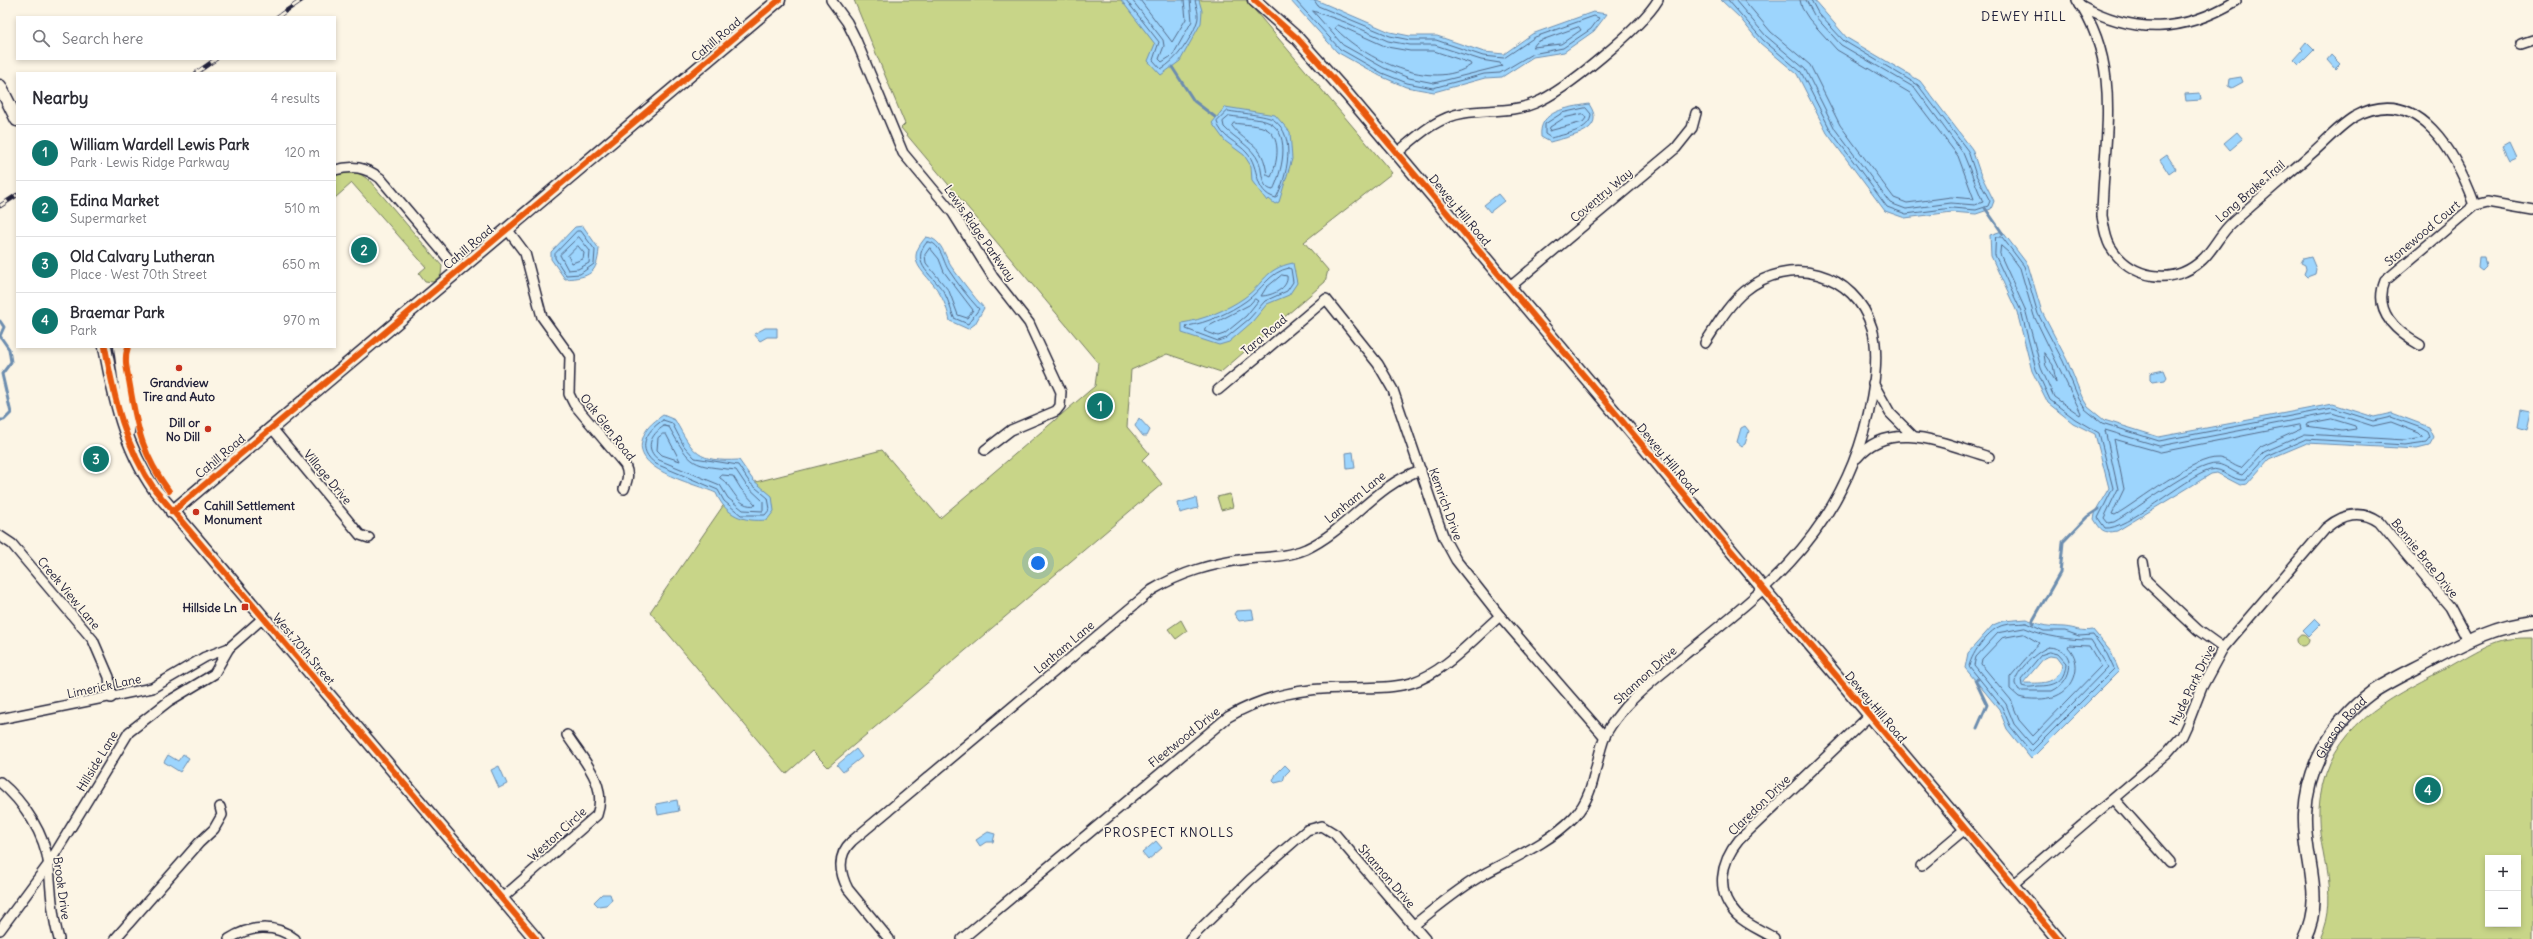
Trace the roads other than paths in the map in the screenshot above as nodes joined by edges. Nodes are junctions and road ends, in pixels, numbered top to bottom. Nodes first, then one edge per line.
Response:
1 (779, 0) edge
2 (831, 0) edge
3 (1254, 0) edge
4 (1658, 0) edge
5 (2236, 1) edge
6 (2079, 2) edge
7 (2533, 40) edge
8 (2521, 44) dead end
9 (0, 86) edge
10 (1696, 113) dead end
11 (16, 118) edge
12 (1397, 153) junction
13 (336, 170) edge
14 (2475, 205) junction
15 (2533, 210) edge
16 (507, 229) junction
17 (458, 270) junction
18 (1510, 287) junction
19 (1326, 299) joint
20 (1705, 343) dead end
21 (2420, 345) dead end
22 (105, 348) edge
23 (120, 348) edge
24 (1873, 383) junction
25 (1218, 390) dead end
26 (271, 427) junction
27 (128, 434) junction
28 (1913, 436) junction
29 (986, 450) dead end
30 (1989, 457) dead end
31 (1853, 462) junction
32 (1421, 470) junction
33 (624, 489) dead end
34 (172, 512) junction
35 (2326, 528) joint
36 (0, 536) edge
37 (369, 538) dead end
38 (2143, 562) dead end
39 (1764, 590) junction
40 (1500, 616) junction
41 (263, 618) junction
42 (2533, 622) edge
43 (2468, 641) junction
44 (229, 648) junction
45 (2223, 648) junction
46 (111, 698) junction
47 (1869, 716) junction
48 (0, 719) edge
49 (567, 735) dead end
50 (1605, 737) junction
51 (0, 782) edge
52 (2114, 799) junction
53 (220, 807) dead end
54 (1965, 829) junction
55 (2170, 862) dead end
56 (48, 865) junction
57 (1922, 866) dead end
58 (2012, 885) junction
59 (502, 898) junction
60 (1414, 925) junction
61 (0, 930) edge
62 (1774, 938) edge
63 (59, 939) edge
64 (115, 939) edge
65 (229, 939) edge
66 (295, 939) edge
67 (536, 939) edge
68 (890, 939) edge
69 (962, 939) edge
70 (1190, 939) edge
71 (1425, 939) edge
72 (2058, 939) edge
73 (2304, 939) edge

1 - 16 street, Cahill Road
2 - 29 street, Lewis Ridge Parkway
3 - 12 street, Dewey Hill Road
4 - 12 street
5 - 6 street
6 - 14 street, Long Brake Trail
7 - 8 street
9 - 11 street
10 - 18 street, Coventry Way
12 - 18 street, Dewey Hill Road
13 - 17 street
14 - 15 street, Stonewood Court
14 - 21 street, Stonewood Court
16 - 17 street, Cahill Road
16 - 33 street, Oak Glen Road
17 - 26 street, Cahill Road
18 - 39 street, Dewey Hill Road
19 - 25 street, Tara Road
19 - 32 street, Kemrich Drive
20 - 24 street, Shannon Drive
22 - 27 street, West 70th Street
23 - 27 street, West 70th Street
24 - 28 street
24 - 31 street, Shannon Drive
26 - 34 street, Cahill Road
26 - 37 street, Village Drive
27 - 34 street, West 70th Street
28 - 30 street
28 - 31 street
31 - 39 street, Shannon Drive
32 - 40 street, Kemrich Drive
32 - 68 street, Lanham Lane
34 - 41 street, West 70th Street
35 - 43 street, Bonnie Brae Drive
35 - 45 street, Hyde Park Drive
36 - 46 street, Creek View Lane
38 - 45 street
39 - 47 street, Dewey Hill Road
39 - 50 street, Shannon Drive
40 - 50 street, Kemrich Drive
40 - 69 street, Fleetwood Drive
41 - 44 street, Hillside Lane
41 - 59 street, West 70th Street
42 - 43 street, Gleason Road
43 - 73 street, Gleason Road
44 - 46 street, Limerick Lane
44 - 56 street, Hillside Lane
45 - 52 street, Hyde Park Drive
46 - 48 street, Limerick Lane
47 - 54 street, Dewey Hill Road
47 - 62 street, Claredon Drive
49 - 59 street, Weston Circle
50 - 60 street, Shannon Drive
51 - 56 street, Brook Drive
52 - 55 street
52 - 58 street, Hyde Park Drive
53 - 64 street
54 - 57 street
54 - 58 street, Dewey Hill Road
56 - 61 street, Hillside Lane
56 - 63 street, Brook Drive
58 - 72 street, Dewey Hill Road
59 - 67 street, West 70th Street
60 - 70 street, Shannon Drive
60 - 71 street
65 - 66 street

